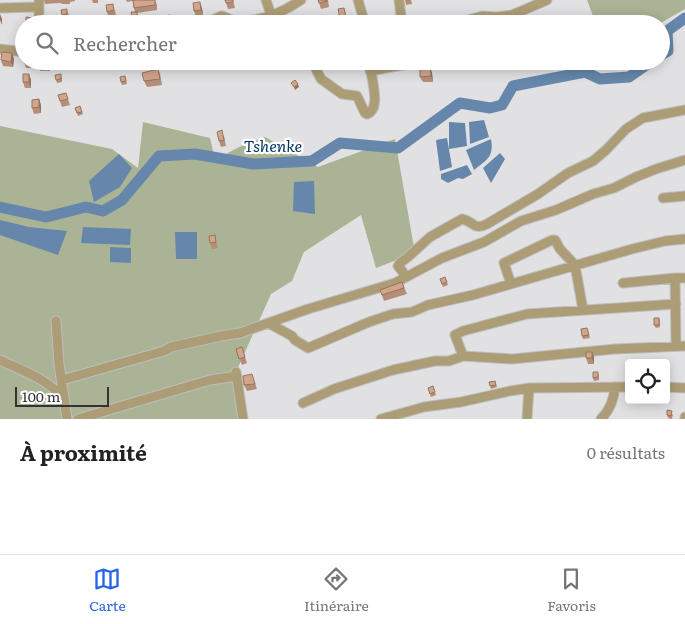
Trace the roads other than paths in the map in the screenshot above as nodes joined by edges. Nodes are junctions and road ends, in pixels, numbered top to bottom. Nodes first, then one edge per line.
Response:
1 (266, 0) edge
2 (301, 0) edge
3 (358, 0) edge
4 (399, 0) edge
5 (547, 0) edge
6 (39, 4) edge
7 (0, 8) edge
8 (274, 15) joint
9 (362, 15) edge
10 (401, 15) edge
11 (512, 15) edge
12 (0, 49) edge
13 (15, 51) edge
14 (316, 70) edge
15 (375, 70) edge
16 (370, 71) joint
17 (685, 110) edge
18 (685, 160) edge
19 (685, 196) edge
20 (662, 198) dead end
21 (685, 239) edge
22 (575, 265) junction
23 (404, 278) junction
24 (680, 278) edge
25 (623, 283) dead end
26 (511, 284) junction
27 (676, 304) junction
28 (583, 310) junction
29 (681, 320) edge
30 (56, 321) dead end
31 (270, 324) junction
32 (680, 346) edge
33 (463, 356) junction
34 (0, 360) edge
35 (62, 380) junction
36 (615, 387) junction
37 (625, 387) edge
38 (670, 387) edge
39 (529, 388) junction
40 (685, 388) edge
41 (65, 401) junction
42 (303, 404) dead end
43 (67, 419) edge
44 (78, 419) edge
45 (241, 419) edge
46 (381, 419) edge
47 (527, 419) edge
48 (601, 419) edge

1 - 8 street
2 - 8 street
3 - 9 street
4 - 10 street
5 - 11 street
6 - 7 street
12 - 13 street
14 - 16 street
15 - 16 street
17 - 23 street
18 - 23 street
19 - 20 street
21 - 22 street
22 - 26 street
22 - 26 street
22 - 28 street
23 - 31 street
24 - 25 street
24 - 27 street
26 - 31 street
27 - 28 street
27 - 29 street
28 - 33 street
29 - 32 street
30 - 35 street
31 - 35 street
32 - 33 street
33 - 42 street
34 - 41 street
35 - 41 street
36 - 37 street
36 - 39 street
36 - 48 street
38 - 40 street
39 - 46 street
39 - 47 street
41 - 43 street
44 - 45 street

